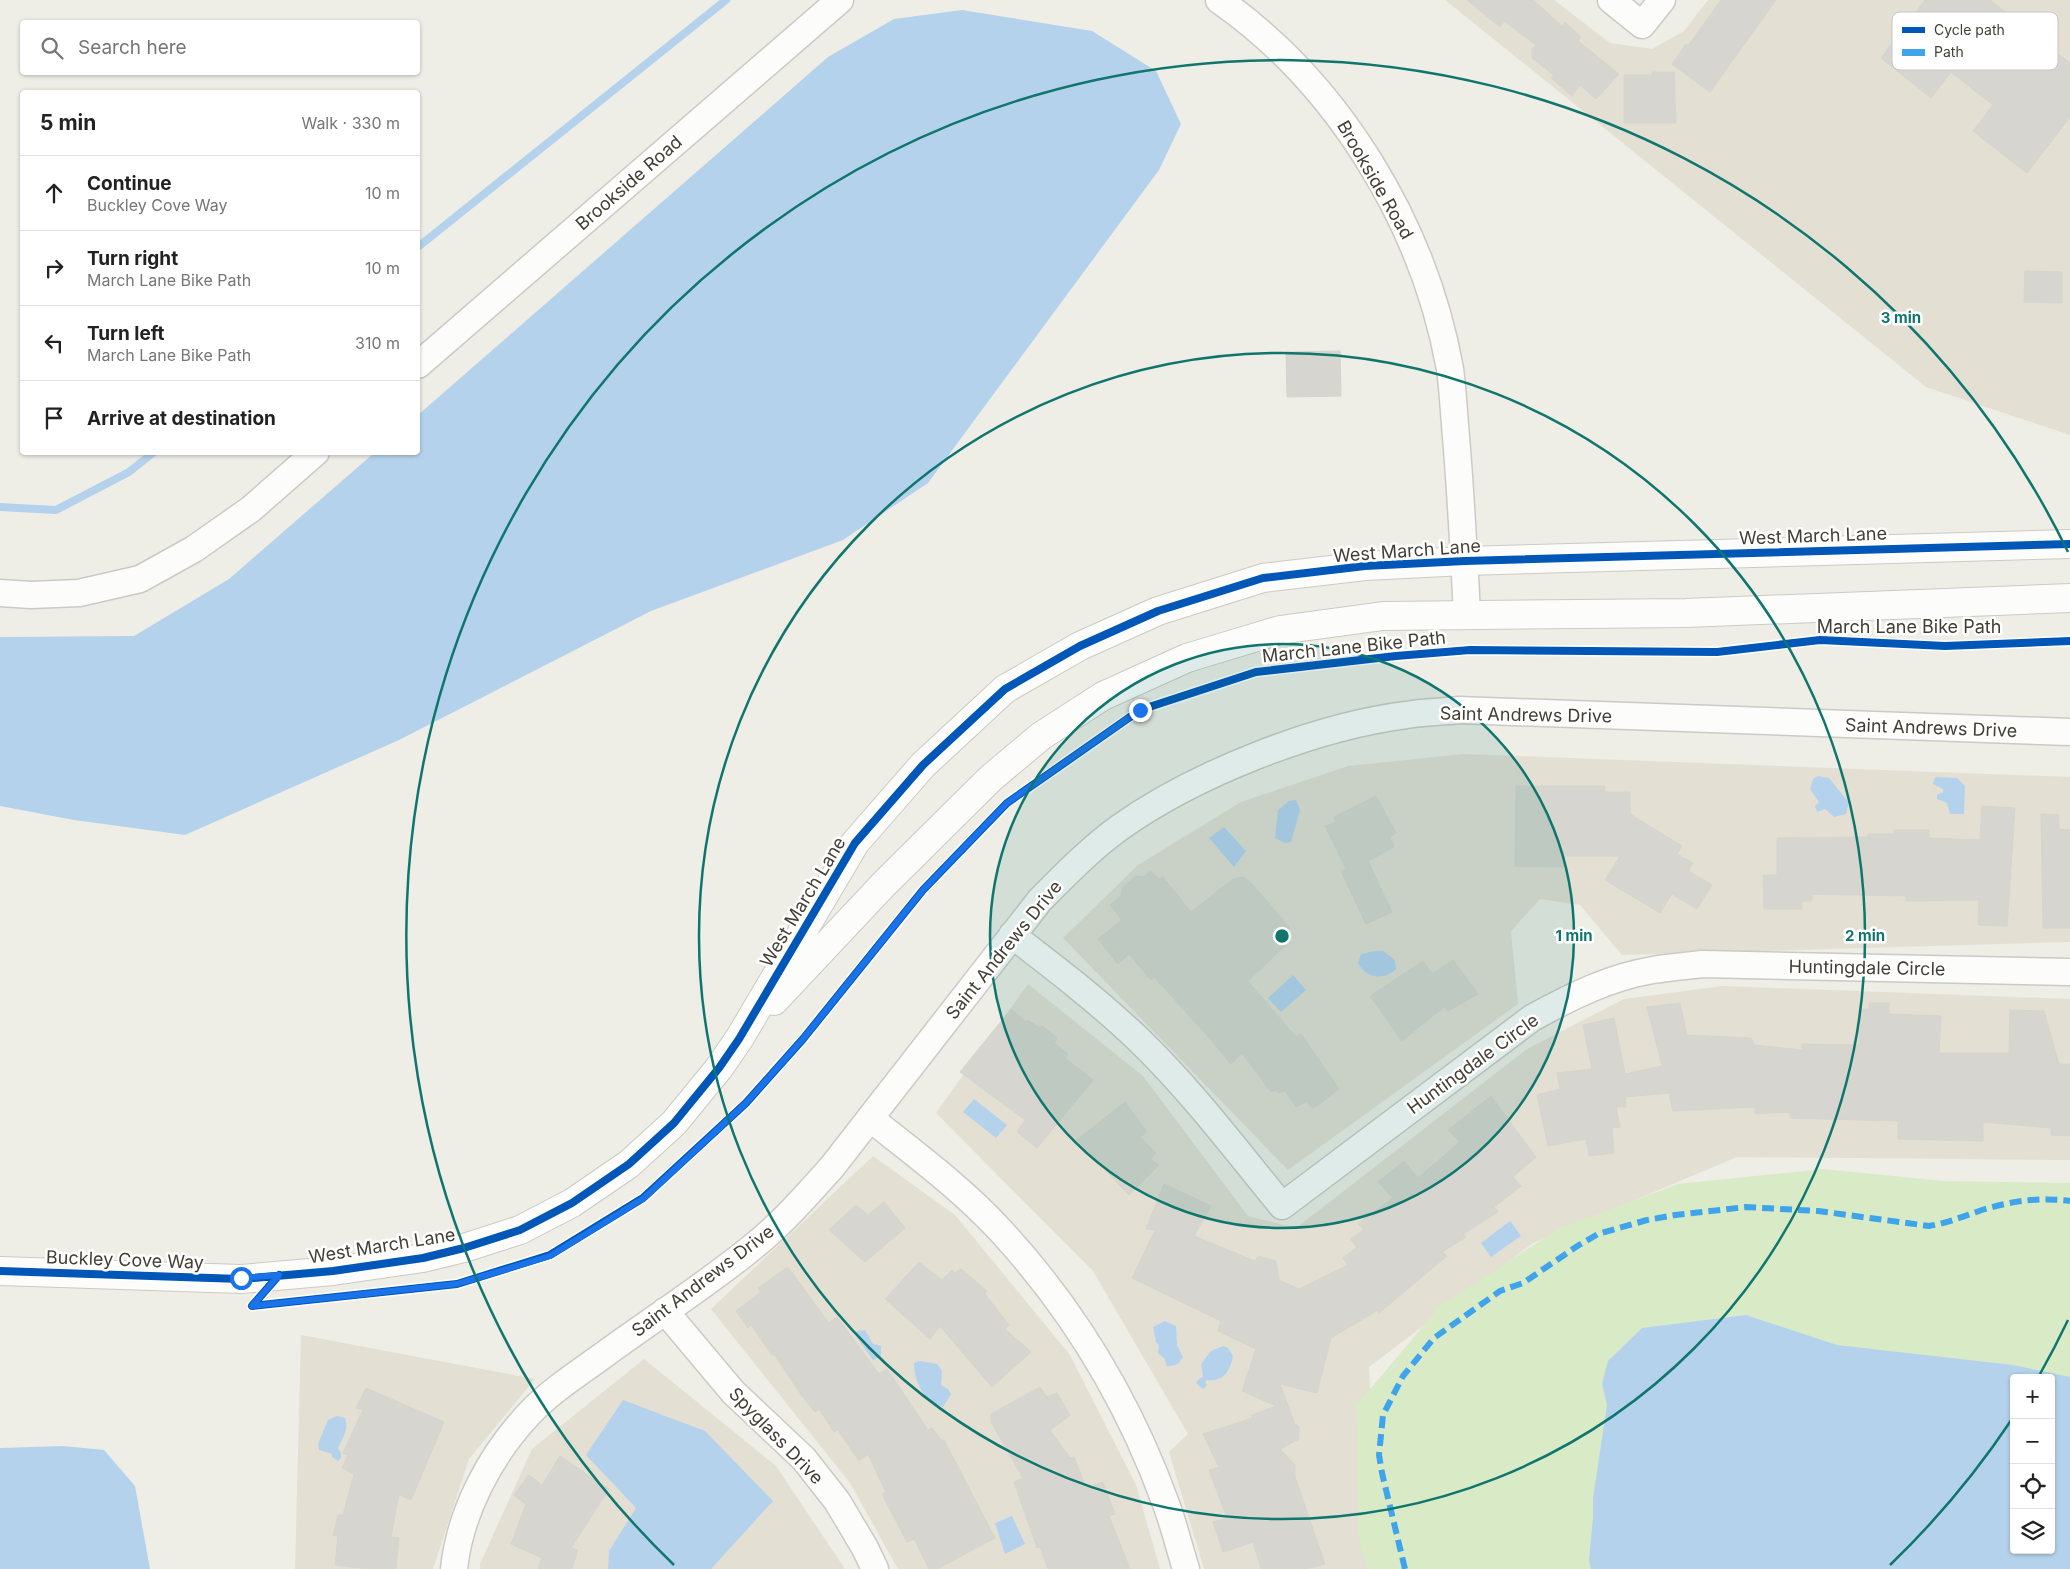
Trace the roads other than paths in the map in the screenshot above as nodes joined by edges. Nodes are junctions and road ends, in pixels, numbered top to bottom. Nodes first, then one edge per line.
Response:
1 (840, 0) edge
2 (1218, 0) edge
3 (1610, 0) edge
4 (1662, 0) edge
5 (420, 363) edge
6 (313, 455) edge
7 (2070, 544) edge
8 (1464, 561) junction
9 (0, 593) edge
10 (2070, 598) edge
11 (1467, 614) junction
12 (2070, 732) edge
13 (1012, 934) junction
14 (2070, 972) edge
15 (739, 1039) junction
16 (871, 1119) junction
17 (0, 1271) edge
18 (279, 1275) joint
19 (665, 1311) junction
20 (454, 1569) edge
21 (875, 1569) edge
22 (1186, 1569) edge

1 - 5 street, Brookside Road
2 - 8 street, Brookside Road
3 - 4 street
6 - 9 street
7 - 8 street, West March Lane
8 - 11 street, Brookside Road
8 - 15 street, West March Lane
10 - 11 street, West March Lane
11 - 15 street, West March Lane
12 - 13 street, Saint Andrews Drive
13 - 14 street, Huntingdale Circle
13 - 16 street, Saint Andrews Drive
15 - 18 street, West March Lane
16 - 19 street, Saint Andrews Drive
16 - 22 street
17 - 18 street, Buckley Cove Way
19 - 20 street, Saint Andrews Drive
19 - 21 street, Spyglass Drive

